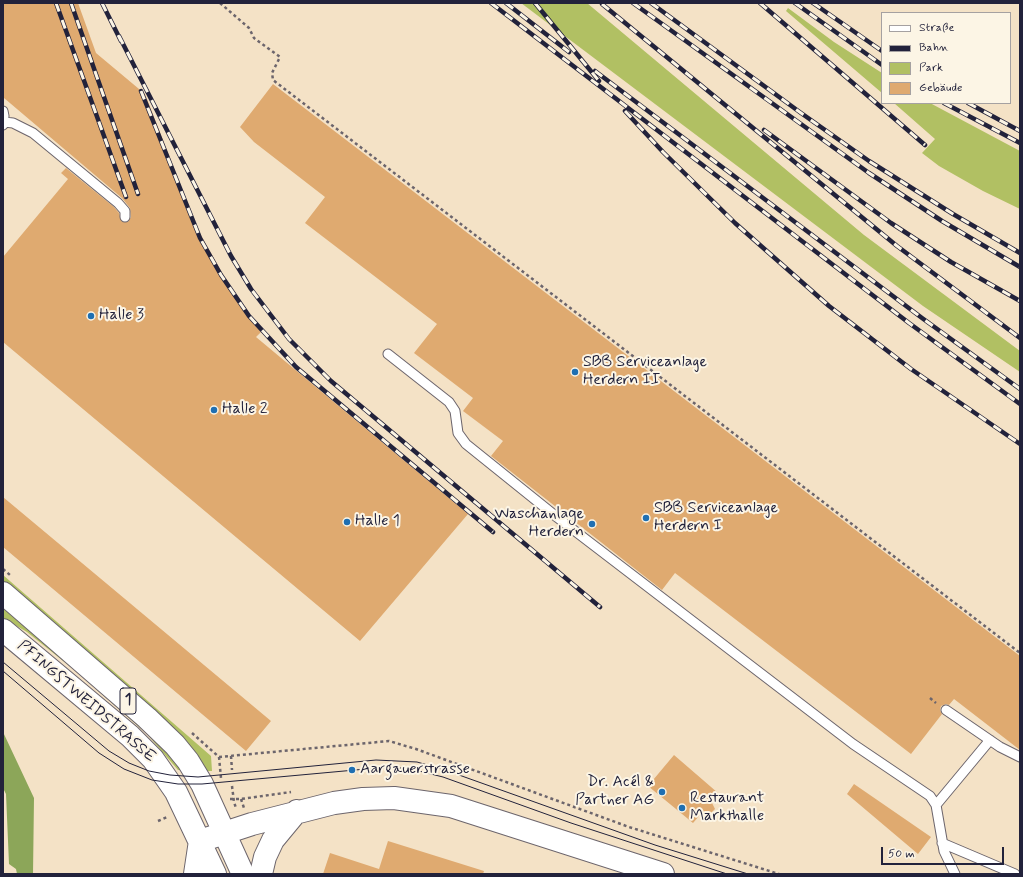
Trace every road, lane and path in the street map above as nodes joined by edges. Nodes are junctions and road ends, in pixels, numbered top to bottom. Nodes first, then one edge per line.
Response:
1 (220, 3) edge
2 (3, 111) edge
3 (4, 124) edge
4 (125, 217) dead end
5 (388, 354) dead end
6 (3, 593) edge
7 (3, 630) edge
8 (1020, 653) edge
9 (946, 710) dead end
10 (990, 740) junction
11 (231, 756) junction
12 (1020, 757) edge
13 (220, 769) dead end
14 (232, 770) dead end
15 (232, 786) dead end
16 (226, 798) dead end
17 (241, 799) junction
18 (233, 800) junction
19 (294, 802) junction
20 (936, 805) junction
21 (236, 808) dead end
22 (245, 808) dead end
23 (224, 833) junction
24 (200, 841) junction
25 (942, 843) junction
26 (195, 874) edge
27 (215, 874) edge
28 (243, 874) edge
29 (261, 874) edge
30 (663, 874) edge
31 (779, 874) edge
32 (955, 874) edge
33 (1015, 874) edge

1 - 8 path
2 - 3 lane
3 - 4 lane
5 - 20 lane
6 - 23 main road, PFINGSTWEIDSTRASSE / 1
7 - 24 main road, PFINGSTWEIDSTRASSE / 1
9 - 10 lane
10 - 12 lane
10 - 20 lane
11 - 13 path
11 - 14 path
11 - 31 path
15 - 18 path
16 - 18 path
17 - 18 path
17 - 19 path
17 - 22 path
18 - 21 path
19 - 23 main road
19 - 29 main road
19 - 30 main road
20 - 25 lane
23 - 24 main road
23 - 28 main road, PFINGSTWEIDSTRASSE / 1
24 - 26 main road
24 - 27 main road, 1
25 - 32 lane
25 - 33 lane

